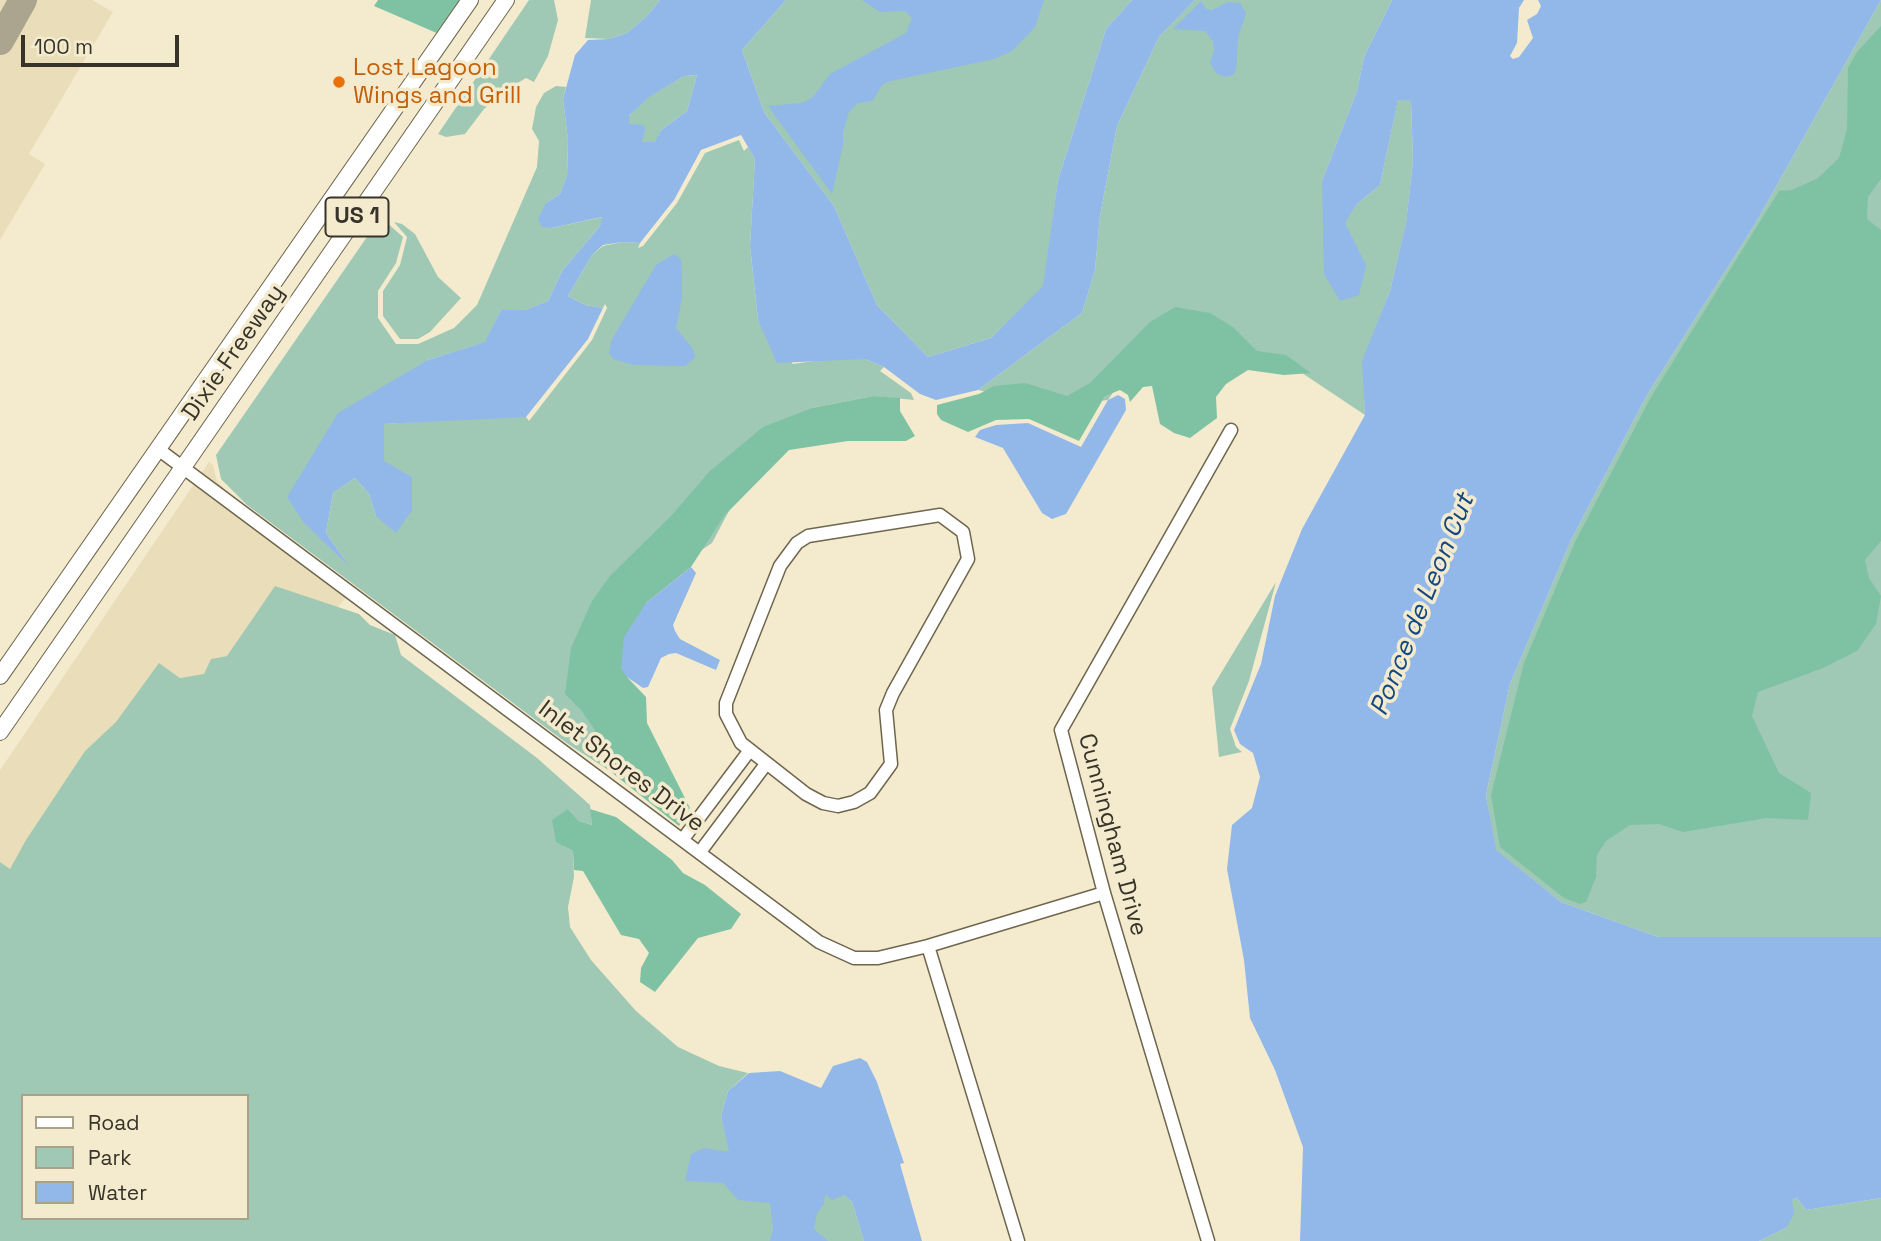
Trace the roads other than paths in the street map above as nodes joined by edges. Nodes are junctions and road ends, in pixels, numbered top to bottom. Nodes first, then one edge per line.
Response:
1 (470, 0) edge
2 (506, 0) edge
3 (1230, 430) dead end
4 (158, 449) junction
5 (183, 467) junction
6 (0, 676) edge
7 (0, 732) edge
8 (750, 750) junction
9 (766, 764) junction
10 (683, 839) junction
11 (700, 852) junction
12 (1104, 893) junction
13 (928, 946) junction
14 (1018, 1241) edge
15 (1208, 1241) edge

1 - 4 main road, Dixie Freeway / US 1
2 - 5 main road, Dixie Freeway / US 1
3 - 12 street, Cunningham Drive
4 - 5 street, Inlet Shores Drive
4 - 6 main road, Dixie Freeway / US 1
5 - 7 main road, Dixie Freeway / US 1
5 - 10 street, Inlet Shores Drive
8 - 9 street
8 - 9 street
8 - 10 street
9 - 11 street
10 - 11 street, Inlet Shores Drive
11 - 13 street, Inlet Shores Drive
12 - 13 street, Inlet Shores Drive
12 - 15 street, Cunningham Drive
13 - 14 street

